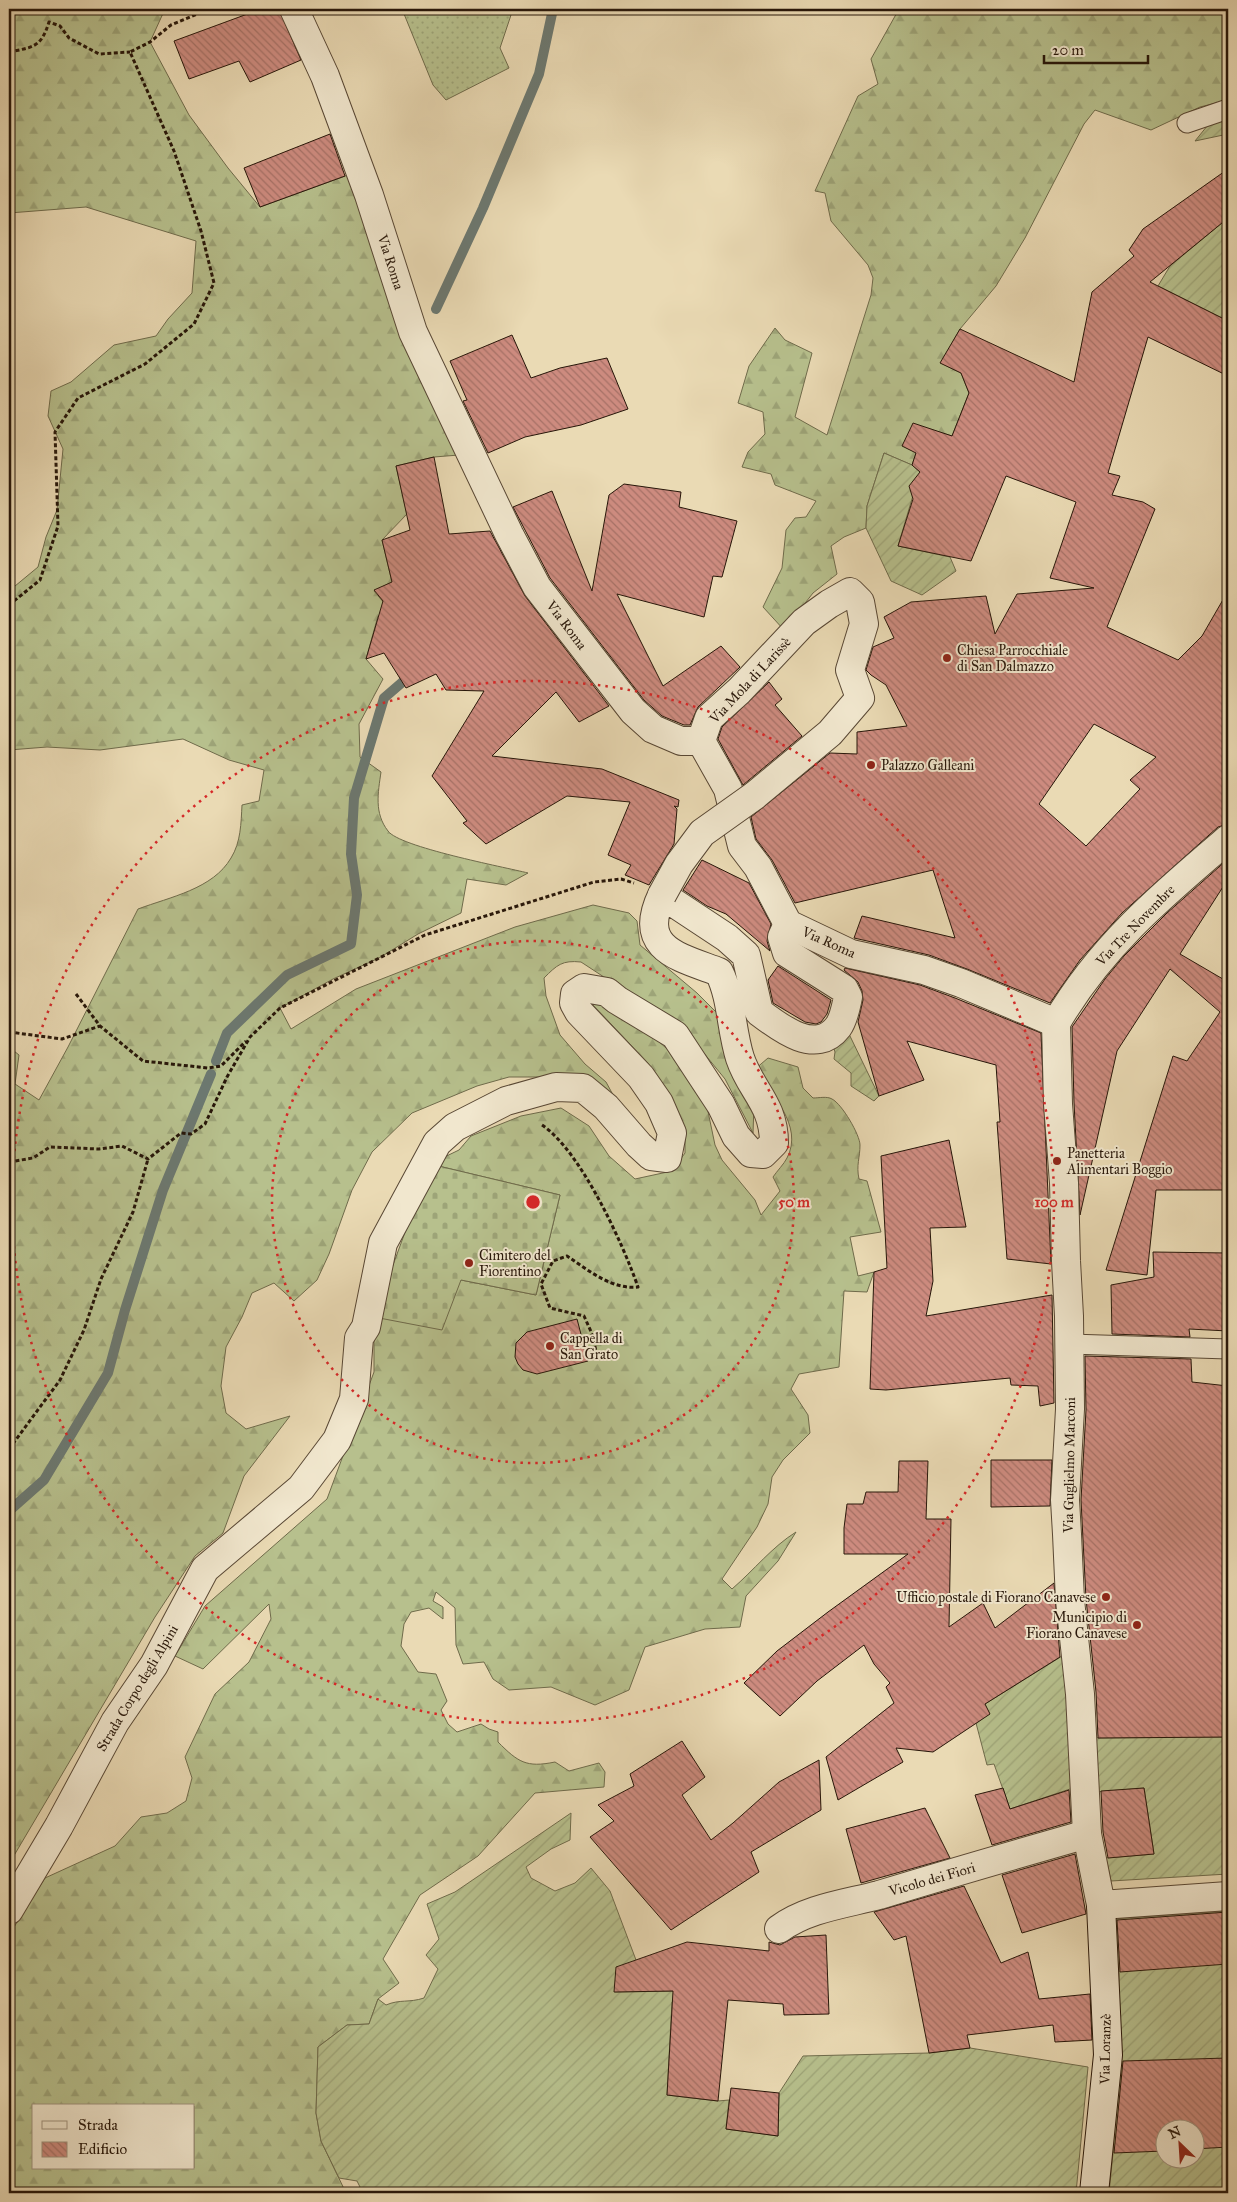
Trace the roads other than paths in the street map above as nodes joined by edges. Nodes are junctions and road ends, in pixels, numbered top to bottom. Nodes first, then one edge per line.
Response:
1 (294, 9) edge
2 (1228, 109) edge
3 (1187, 123) dead end
4 (701, 741) junction
5 (1228, 839) edge
6 (662, 895) junction
7 (788, 924) junction
8 (1056, 1023) junction
9 (1070, 1344) junction
10 (1228, 1349) edge
11 (1087, 1834) junction
12 (1228, 1896) edge
13 (1101, 1904) junction
14 (9, 1910) edge
15 (779, 1929) dead end
16 (1094, 2193) edge

1 - 4 street, Via Roma
2 - 3 lane
4 - 6 street, Via Mola di Larissè, bridge
4 - 7 street, Via Roma
5 - 8 street, Via Tre Novembre
6 - 7 street
6 - 14 street, Strada Corpo degli Alpini
7 - 8 street, Via Roma
8 - 9 street, Via Guglielmo Marconi
9 - 10 lane
9 - 11 street, Via Guglielmo Marconi
11 - 13 street, Via Guglielmo Marconi
11 - 15 street, Vicolo dei Fiori
12 - 13 street
13 - 16 street, Via Loranzè

